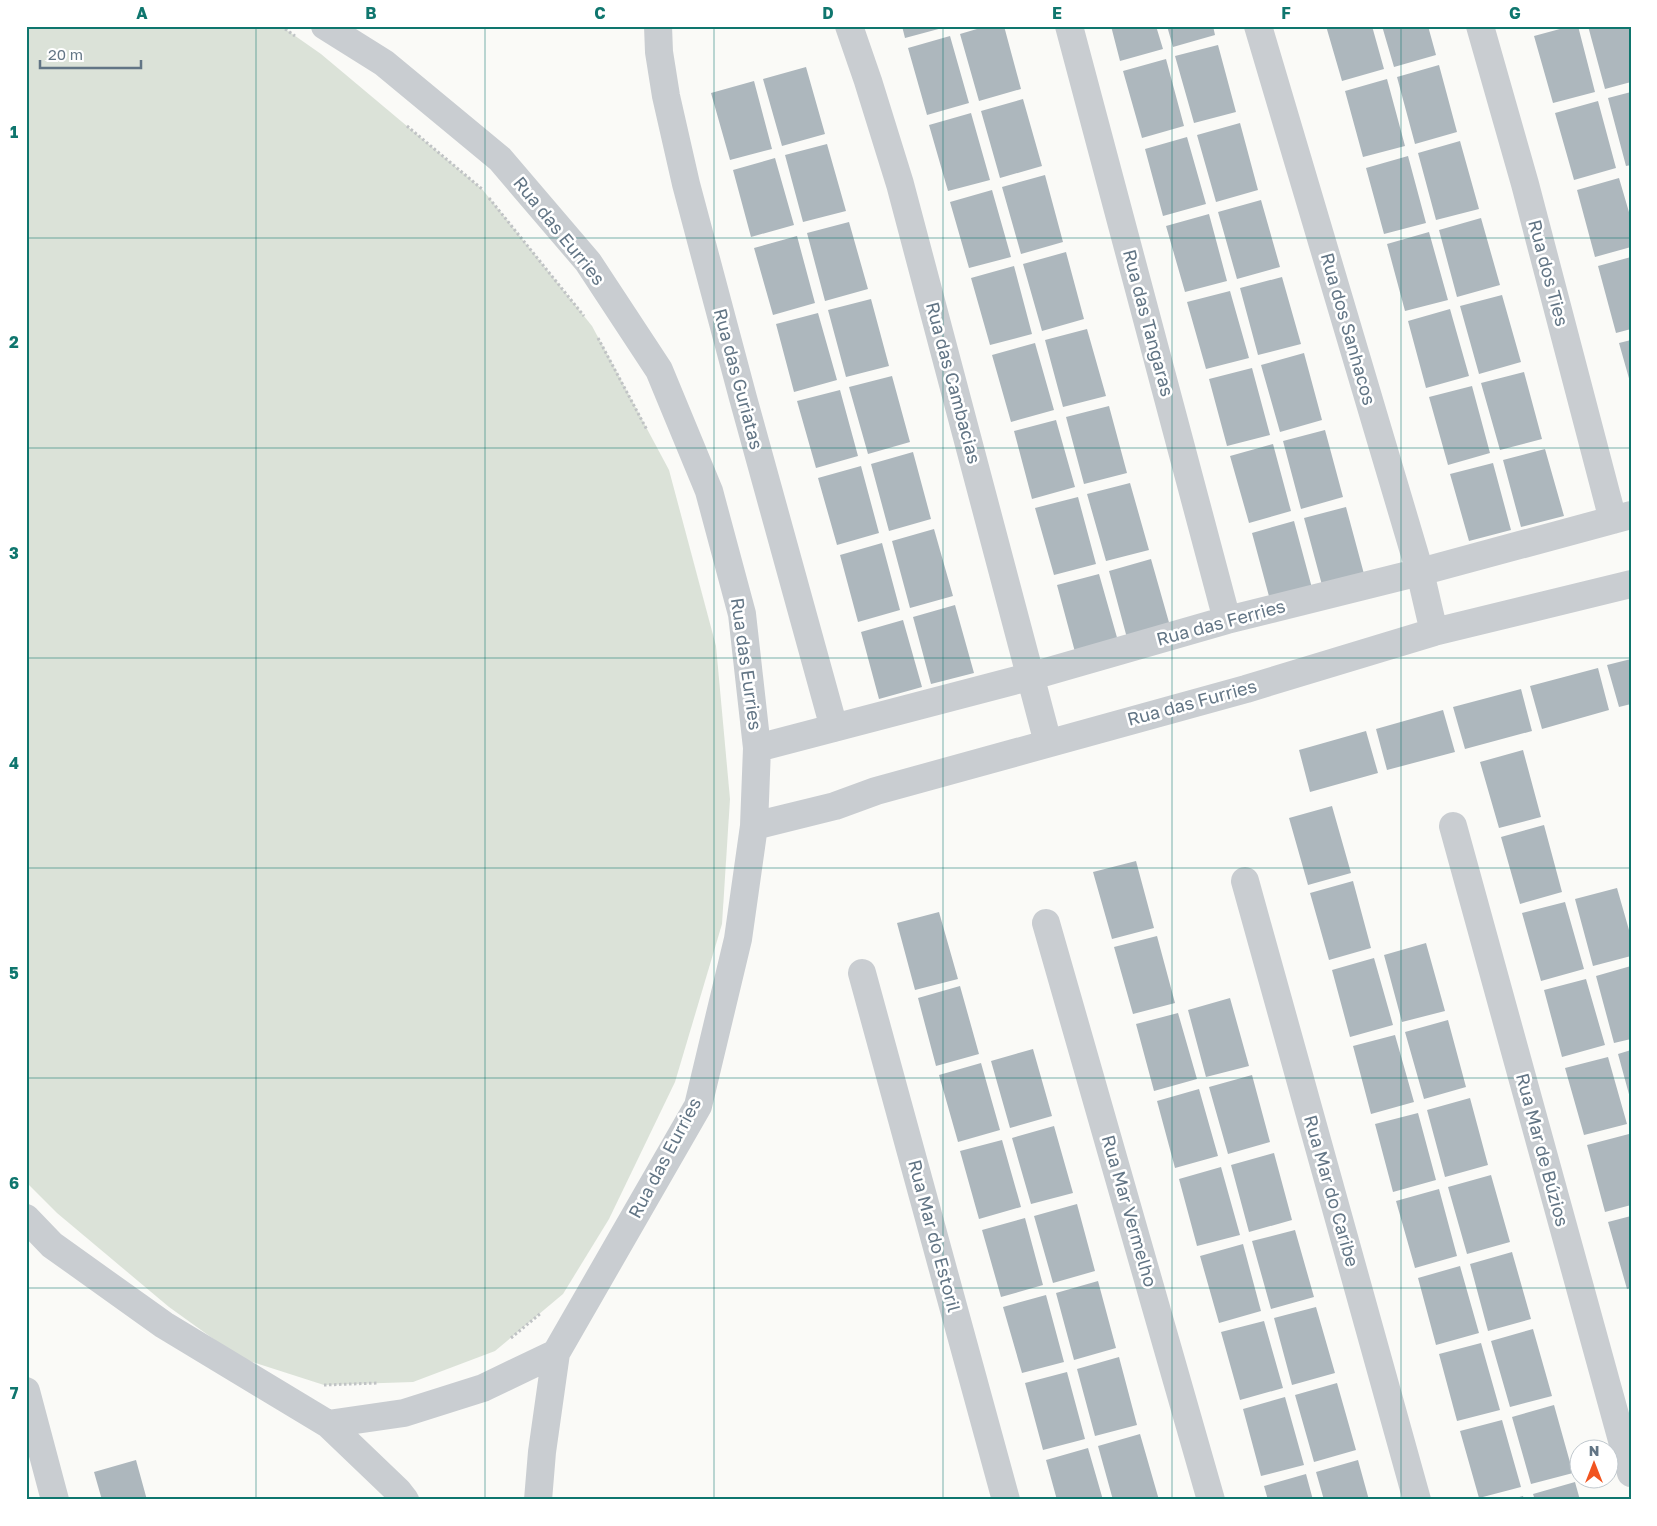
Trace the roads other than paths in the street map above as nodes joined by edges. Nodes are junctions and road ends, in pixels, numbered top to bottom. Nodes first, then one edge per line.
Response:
1 (325, 26) edge
2 (658, 26) edge
3 (849, 26) edge
4 (1069, 26) edge
5 (1258, 26) edge
6 (1480, 26) edge
7 (1622, 518) edge
8 (1420, 572) junction
9 (1631, 584) edge
10 (1227, 620) junction
11 (1434, 632) junction
12 (1032, 676) junction
13 (823, 731) junction
14 (1048, 743) junction
15 (757, 748) junction
16 (754, 826) junction
17 (1453, 826) dead end
18 (1245, 882) dead end
19 (1046, 923) dead end
20 (862, 973) dead end
21 (26, 1218) edge
22 (556, 1353) junction
23 (26, 1391) edge
24 (328, 1424) junction
25 (1631, 1473) edge
26 (55, 1500) edge
27 (405, 1500) edge
28 (538, 1500) edge
29 (1006, 1500) edge
30 (1211, 1500) edge
31 (1417, 1500) edge

1 - 15 street, Rua das Eurries
2 - 13 street, Rua das Guriatas
3 - 12 street, Rua das Cambacias
4 - 10 street, Rua das Tangaras
5 - 8 street, Rua dos Sanhacos
6 - 7 street, Rua dos Ties
7 - 8 street, Rua das Ferries
8 - 10 street, Rua das Ferries
8 - 11 street, Rua dos Sanhacos
9 - 11 street, Rua das Furries
10 - 12 street, Rua das Ferries
11 - 14 street, Rua das Furries
12 - 13 street, Rua das Ferries
12 - 14 street, Rua das Cambacias
13 - 15 street, Rua das Ferries
14 - 16 street, Rua das Furries
15 - 16 street, Rua das Eurries
16 - 22 street, Rua das Eurries
17 - 25 street, Rua Mar de Búzios
18 - 31 street, Rua Mar do Caribe
19 - 30 street, Rua Mar Vermelho
20 - 29 street, Rua Mar do Estoril
21 - 24 street
22 - 24 street
22 - 28 street
23 - 26 street
24 - 27 street

